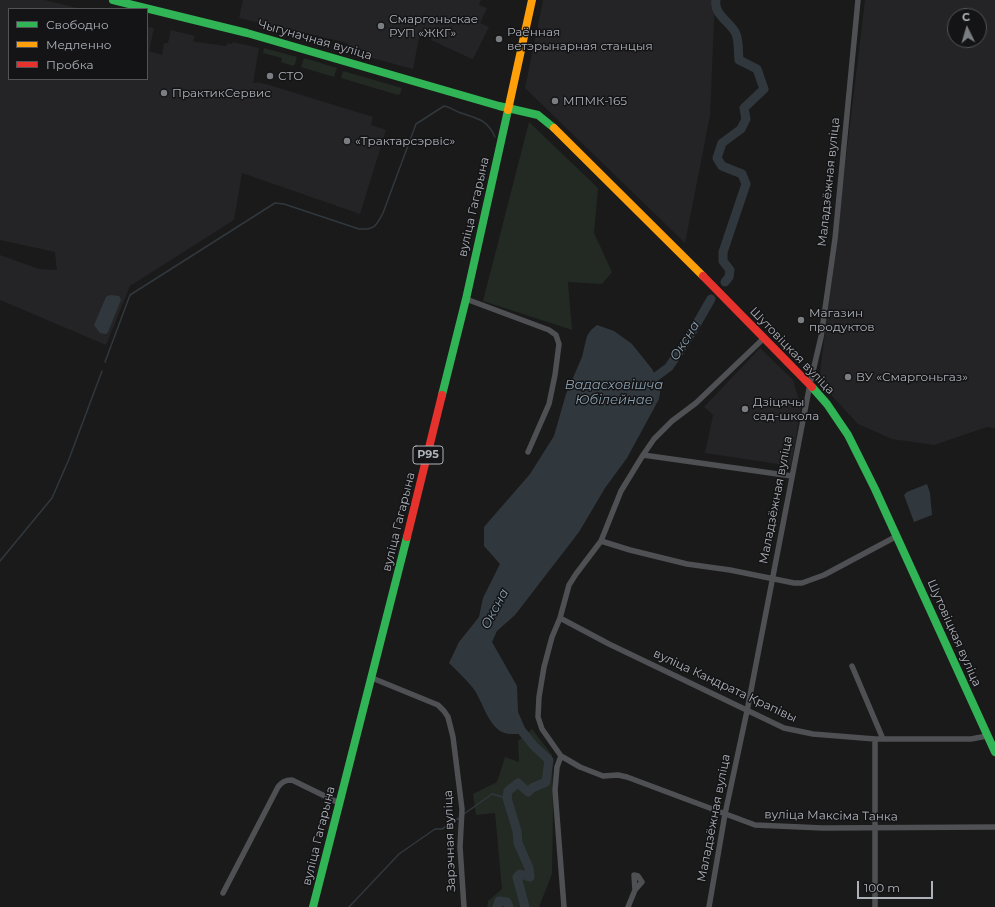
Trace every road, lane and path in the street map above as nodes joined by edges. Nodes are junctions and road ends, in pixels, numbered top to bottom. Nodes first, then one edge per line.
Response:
1 (113, 0) edge
2 (532, 0) edge
3 (858, 0) edge
4 (508, 108) junction
5 (466, 299) junction
6 (764, 338) junction
7 (810, 384) junction
8 (528, 452) dead end
9 (643, 454) junction
10 (792, 476) junction
11 (897, 536) junction
12 (601, 541) junction
13 (772, 579) junction
14 (560, 618) junction
15 (852, 666) dead end
16 (372, 678) junction
17 (747, 711) junction
18 (987, 736) junction
19 (875, 739) junction
20 (882, 739) junction
21 (995, 752) edge
22 (561, 756) junction
23 (339, 803) junction
24 (725, 814) junction
25 (995, 827) edge
26 (874, 828) junction
27 (635, 890) dead end
28 (223, 893) dead end
29 (313, 907) edge
30 (464, 907) edge
31 (564, 907) edge
32 (628, 907) edge
33 (709, 907) edge
34 (875, 907) edge

1 - 4 main road, Чыгуначная вуліца
2 - 4 main road, вуліца Гагарына / Р95
3 - 7 street, Маладзёжная вуліца
4 - 5 main road, вуліца Гагарына / Р95
4 - 6 main road, Шутовіцкая вуліца
5 - 8 street
5 - 16 main road, вуліца Гагарына / Р95
6 - 7 main road, Шутовіцкая вуліца
6 - 9 street
7 - 10 street, Маладзёжная вуліца
7 - 11 main road, Шутовіцкая вуліца
9 - 10 street
9 - 12 street
10 - 13 street, Маладзёжная вуліца
11 - 13 street
11 - 18 main road, Шутовіцкая вуліца
12 - 13 street
12 - 14 street
13 - 17 street, Маладзёжная вуліца
14 - 17 street, вуліца Кандрата Крапівы
14 - 22 street
15 - 20 street
16 - 23 main road, вуліца Гагарына / Р95
16 - 30 street, Зарэчная вуліца
17 - 19 street, вуліца Кандрата Крапівы
17 - 24 street, Маладзёжная вуліца
18 - 20 street, вуліца Кандрата Крапівы
18 - 21 main road, Шутовіцкая вуліца
19 - 20 street, вуліца Кандрата Крапівы
19 - 26 street
22 - 24 street, вуліца Максіма Танка
22 - 31 street
23 - 28 street
23 - 29 main road, вуліца Гагарына / Р95
24 - 26 street, вуліца Максіма Танка
24 - 33 street, Маладзёжная вуліца
25 - 26 street, вуліца Максіма Танка
26 - 34 street
27 - 32 street

